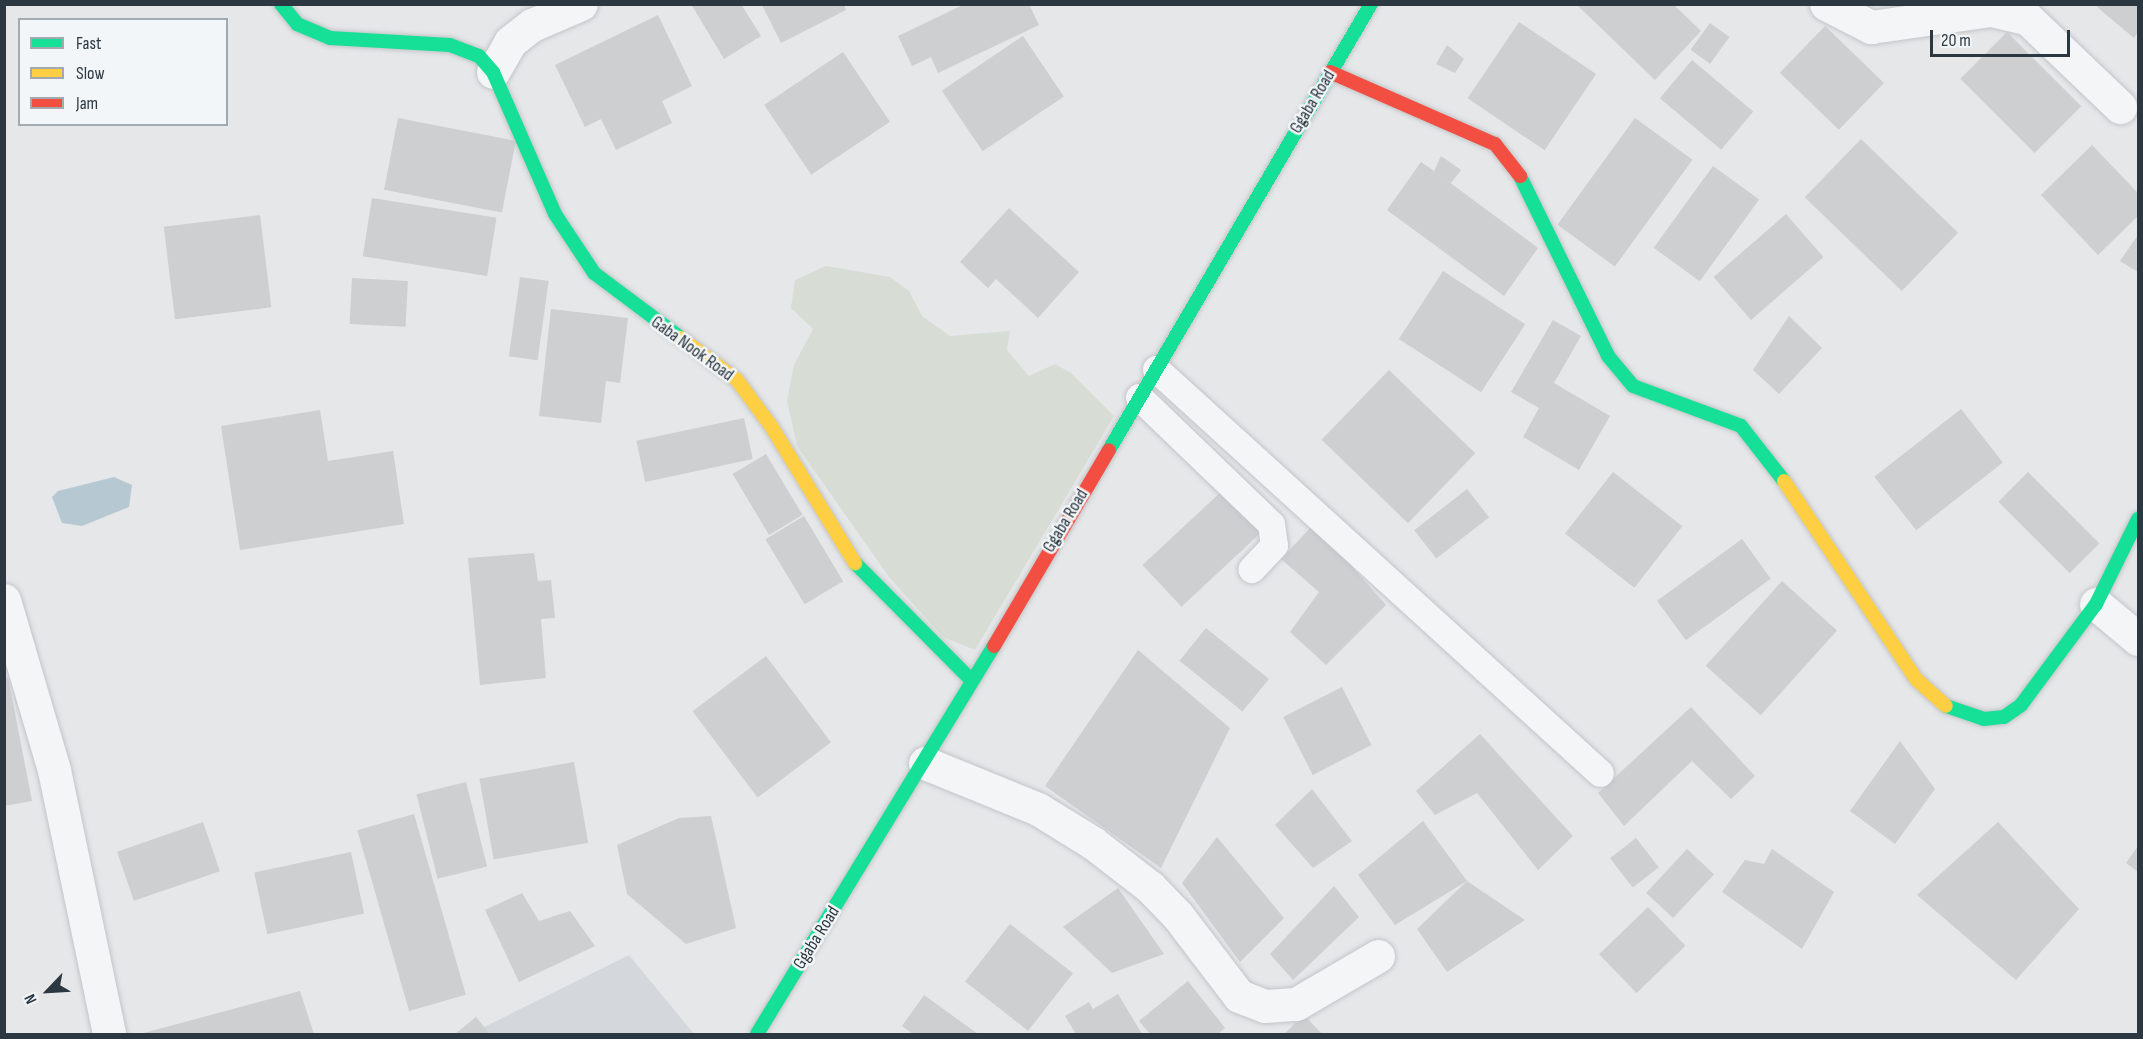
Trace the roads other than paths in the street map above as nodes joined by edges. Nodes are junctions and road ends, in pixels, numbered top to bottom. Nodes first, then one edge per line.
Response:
1 (281, 4) edge
2 (581, 4) edge
3 (1371, 4) edge
4 (1826, 4) edge
5 (493, 72) junction
6 (1330, 72) junction
7 (2120, 107) dead end
8 (1156, 369) junction
9 (1139, 397) junction
10 (2139, 519) edge
11 (1252, 568) dead end
12 (4, 600) edge
13 (2096, 604) junction
14 (2139, 639) edge
15 (971, 680) junction
16 (925, 763) junction
17 (1600, 773) dead end
18 (1378, 956) dead end
19 (109, 1035) edge
20 (757, 1035) edge

1 - 5 street, Gaba Nook Road
2 - 5 street
3 - 6 street, Ggaba Road
4 - 7 street
5 - 15 street, Gaba Nook Road
6 - 8 street, Ggaba Road
6 - 13 street
8 - 9 street, Ggaba Road
8 - 17 lane
9 - 11 lane
9 - 15 street, Ggaba Road
10 - 13 street
12 - 19 street
13 - 14 street
15 - 16 street, Ggaba Road
16 - 18 street
16 - 20 street, Ggaba Road

